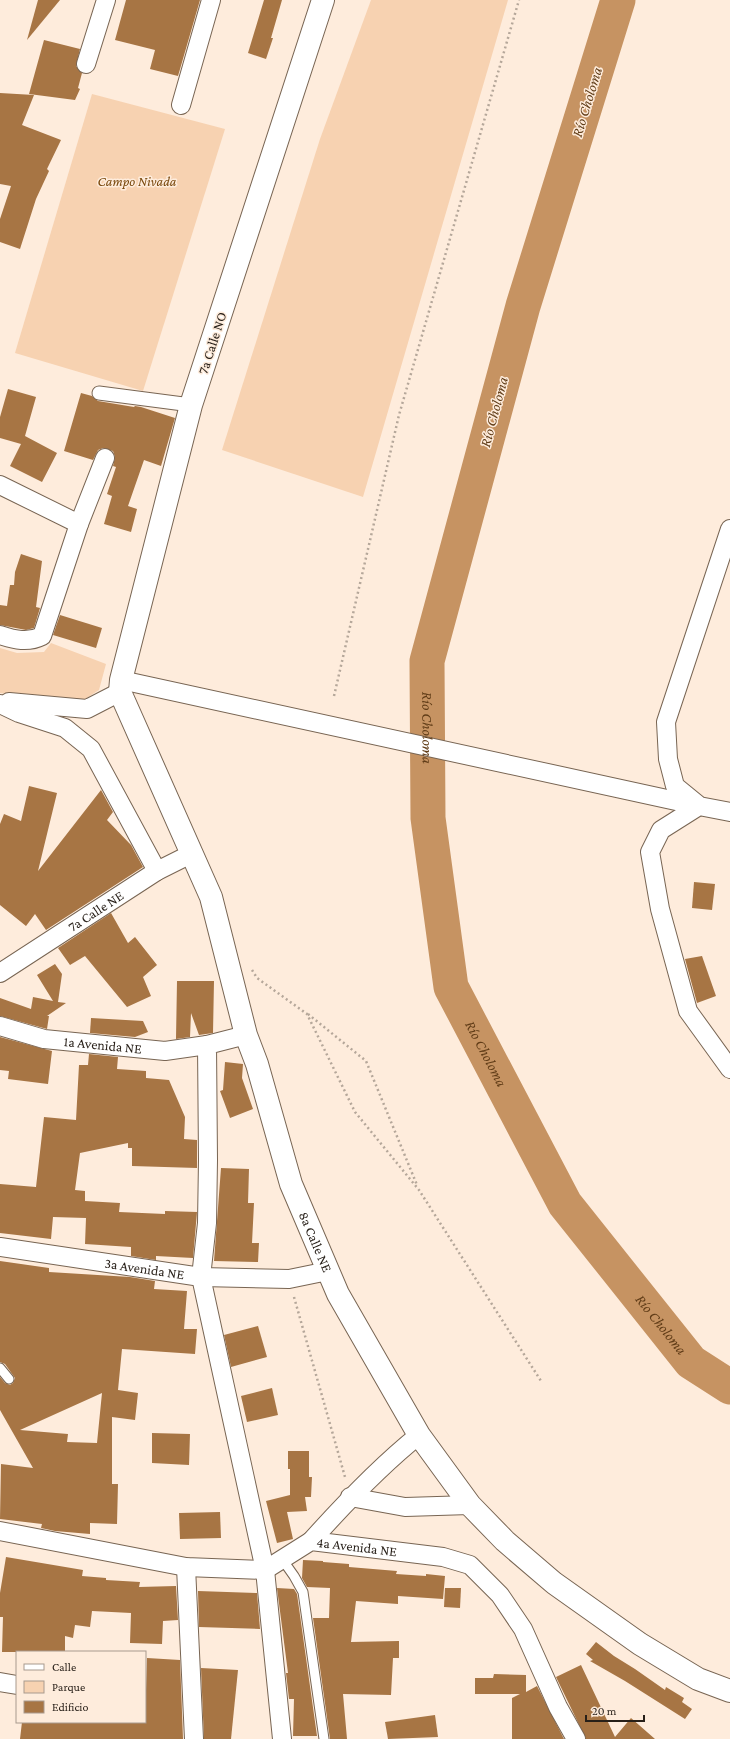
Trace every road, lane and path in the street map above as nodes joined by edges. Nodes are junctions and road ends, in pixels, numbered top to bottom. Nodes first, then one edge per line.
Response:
1 (106, 0) edge
2 (211, 0) edge
3 (323, 0) edge
4 (519, 0) edge
5 (86, 64) dead end
6 (181, 105) dead end
7 (98, 393) dead end
8 (192, 405) junction
9 (105, 458) dead end
10 (0, 485) edge
11 (79, 524) junction
12 (730, 528) edge
13 (0, 635) edge
14 (120, 686) junction
15 (334, 696) dead end
16 (0, 703) edge
17 (699, 806) junction
18 (730, 812) edge
19 (193, 853) junction
20 (157, 871) junction
21 (249, 966) dead end
22 (0, 972) edge
23 (307, 1014) junction
24 (0, 1026) edge
25 (246, 1035) junction
26 (207, 1045) junction
27 (730, 1069) edge
28 (419, 1190) junction
29 (0, 1247) edge
30 (328, 1271) junction
31 (201, 1277) junction
32 (289, 1278) junction
33 (0, 1368) edge
34 (9, 1379) dead end
35 (541, 1381) dead end
36 (419, 1435) junction
37 (350, 1497) junction
38 (470, 1505) junction
39 (0, 1531) edge
40 (311, 1541) junction
41 (282, 1559) junction
42 (186, 1567) junction
43 (265, 1570) junction
44 (0, 1682) edge
45 (16, 1685) edge
46 (730, 1690) edge
47 (194, 1739) edge
48 (282, 1739) edge
49 (324, 1739) edge
50 (576, 1739) edge

1 - 5 street
2 - 6 street
3 - 8 street, 7a Calle NO
4 - 15 path
7 - 8 street
8 - 14 street, 7a Calle NO
9 - 11 street
10 - 11 street
11 - 13 street
12 - 17 street
14 - 16 street
14 - 17 street
14 - 19 street
16 - 20 street
17 - 18 street
17 - 27 street
19 - 20 street, 7a Calle NE
19 - 25 street
20 - 22 street, 7a Calle NE
21 - 23 path
23 - 28 path
23 - 28 path
24 - 26 street, 1a Avenida NE
25 - 26 street, 1a Avenida NE
25 - 30 street, 8a Calle NE
26 - 31 street
28 - 35 path
29 - 31 street, 3a Avenida NE
30 - 32 street, 3a Avenida NE
30 - 36 street, 8a Calle NE
31 - 32 street, 3a Avenida NE
31 - 43 street
32 - 37 path
33 - 34 lane
36 - 37 street
36 - 38 street, 8a Calle NE
37 - 38 street
37 - 40 street
38 - 46 street, 8a Calle NE
39 - 42 street
40 - 41 street, 4a Avenida NE
40 - 50 street, 4a Avenida NE
41 - 43 street, 4a Avenida NE
41 - 49 lane
42 - 43 street
42 - 47 street
43 - 48 street
44 - 45 street

